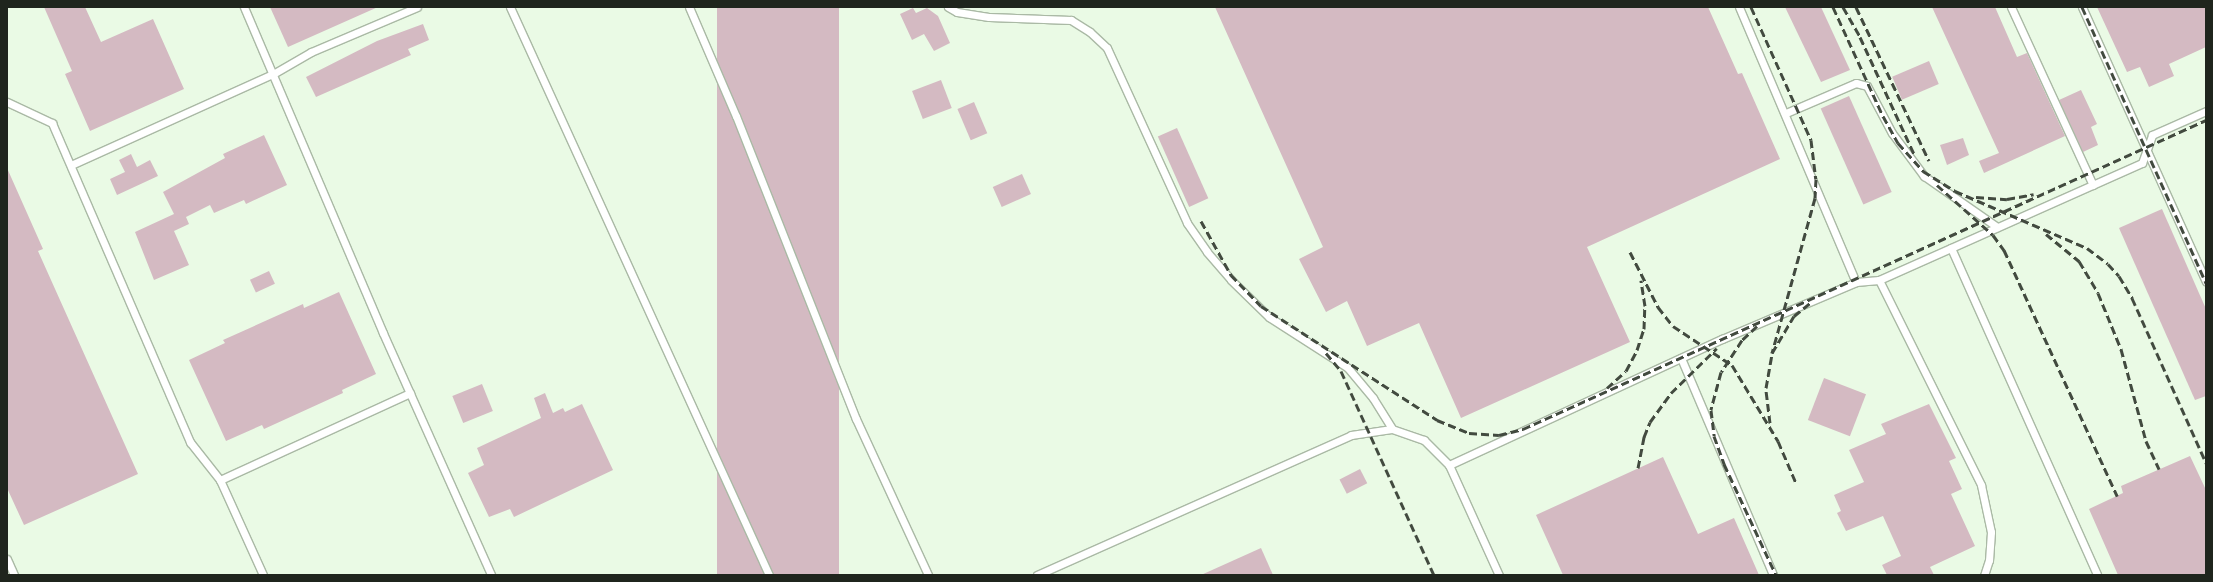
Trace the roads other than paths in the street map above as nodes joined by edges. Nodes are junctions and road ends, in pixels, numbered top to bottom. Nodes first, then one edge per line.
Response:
1 (244, 7) edge
2 (417, 7) edge
3 (510, 7) edge
4 (689, 7) edge
5 (948, 7) edge
6 (1739, 7) edge
7 (2011, 7) edge
8 (2082, 7) edge
9 (273, 74) junction
10 (7, 102) edge
11 (2206, 111) edge
12 (1786, 113) junction
13 (2146, 150) junction
14 (71, 165) junction
15 (2093, 185) junction
16 (1997, 227) junction
17 (1950, 248) junction
18 (1878, 280) junction
19 (2206, 281) edge
20 (1856, 282) junction
21 (1681, 358) junction
22 (410, 393) junction
23 (1392, 429) junction
24 (1449, 466) junction
25 (220, 480) junction
26 (7, 559) edge
27 (14, 575) edge
28 (264, 575) edge
29 (492, 575) edge
30 (769, 575) edge
31 (928, 575) edge
32 (1037, 575) edge
33 (1499, 575) edge
34 (1773, 575) edge
35 (1984, 575) edge
36 (2097, 575) edge

1 - 9 lane
2 - 9 lane
3 - 30 lane
4 - 31 lane
5 - 23 lane
6 - 12 lane
7 - 15 lane
8 - 13 lane
9 - 14 lane
9 - 22 lane
10 - 14 lane
11 - 13 lane
12 - 16 lane
12 - 20 lane
13 - 15 lane
13 - 19 lane
14 - 25 lane
15 - 16 lane
16 - 17 lane
17 - 18 lane
17 - 36 lane
18 - 20 lane
18 - 35 lane
20 - 21 lane
21 - 24 lane
21 - 34 lane
22 - 25 lane
22 - 29 lane
23 - 24 lane
23 - 32 lane
24 - 33 lane
25 - 28 lane
26 - 27 lane

